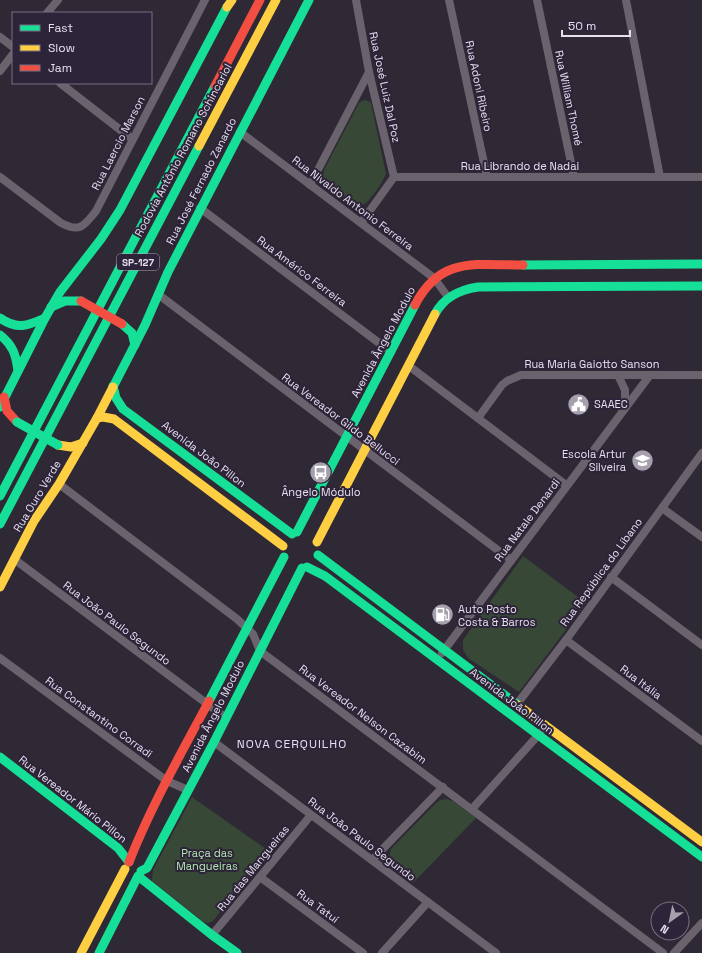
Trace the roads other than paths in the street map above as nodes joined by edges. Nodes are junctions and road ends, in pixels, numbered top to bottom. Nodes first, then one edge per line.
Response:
1 (58, 0) edge
2 (205, 0) edge
3 (260, 0) edge
4 (276, 0) edge
5 (309, 0) edge
6 (356, 0) edge
7 (449, 0) edge
8 (537, 0) edge
9 (626, 0) edge
10 (229, 4) edge
11 (48, 12) edge
12 (0, 37) edge
13 (12, 46) edge
14 (12, 55) edge
15 (0, 71) edge
16 (369, 72) junction
17 (61, 84) edge
18 (240, 132) junction
19 (132, 139) junction
20 (0, 177) edge
21 (487, 177) junction
22 (574, 177) junction
23 (660, 177) junction
24 (702, 177) edge
25 (394, 178) junction
26 (310, 185) junction
27 (200, 208) junction
28 (361, 223) junction
29 (702, 264) edge
30 (434, 278) junction
31 (702, 286) edge
32 (159, 296) junction
33 (448, 297) junction
34 (51, 307) junction
35 (0, 318) edge
36 (45, 318) junction
37 (0, 335) edge
38 (135, 345) junction
39 (391, 352) junction
40 (409, 366) junction
41 (18, 371) junction
42 (702, 374) edge
43 (618, 375) junction
44 (650, 375) junction
45 (113, 386) junction
46 (4, 397) junction
47 (0, 407) edge
48 (624, 408) junction
49 (97, 418) junction
50 (478, 418) junction
51 (347, 437) junction
52 (83, 443) junction
53 (365, 450) junction
54 (702, 453) edge
55 (58, 484) junction
56 (566, 485) junction
57 (0, 496) edge
58 (662, 508) junction
59 (0, 524) edge
60 (304, 535) junction
61 (702, 537) edge
62 (283, 546) junction
63 (318, 555) junction
64 (14, 559) junction
65 (511, 560) junction
66 (295, 565) junction
67 (611, 578) junction
68 (0, 587) edge
69 (247, 628) junction
70 (566, 640) junction
71 (702, 645) edge
72 (445, 649) junction
73 (260, 651) junction
74 (0, 658) edge
75 (437, 660) junction
76 (208, 704) junction
77 (517, 704) junction
78 (226, 718) junction
79 (548, 725) junction
80 (539, 735) junction
81 (702, 741) edge
82 (214, 742) junction
83 (0, 757) edge
84 (167, 781) junction
85 (443, 787) junction
86 (188, 790) junction
87 (472, 809) junction
88 (311, 815) junction
89 (702, 842) edge
90 (702, 857) edge
91 (372, 860) junction
92 (127, 865) junction
93 (140, 874) junction
94 (260, 877) junction
95 (428, 902) junction
96 (702, 923) edge
97 (212, 935) junction
98 (234, 952) edge
99 (81, 953) edge
100 (100, 953) edge
101 (363, 953) edge
102 (382, 953) edge
103 (496, 953) edge
104 (664, 953) edge
105 (674, 953) edge

1 - 11 street
2 - 19 street, Rua Laercio Marson
3 - 57 main road, Rodovia Antônio Romano Schincariol / SP-127
4 - 59 main road, Rodovia Antônio Romano Schincariol / SP-127
5 - 18 main road, Rua José Fernado Zanardo
6 - 16 street, Rua José Luiz Dal Poz
7 - 21 street, Rua Adoni Ribeiro
8 - 22 street, Rua William Thomé
9 - 23 street
10 - 34 main road
12 - 13 street
14 - 15 street
16 - 25 street, Rua José Luiz Dal Poz
16 - 26 street
17 - 19 street
18 - 26 street, Rua Nivaldo Antonio Ferreira
18 - 27 main road, Rua José Fernado Zanardo
19 - 20 street, Rua Laercio Marson
21 - 22 street, Rua Librando de Nadai
21 - 25 street, Rua Librando de Nadai
22 - 23 street, Rua Librando de Nadai
23 - 24 street, Rua Librando de Nadai
25 - 28 street
26 - 28 street, Rua Nivaldo Antonio Ferreira
27 - 32 main road, Rua José Fernado Zanardo
27 - 39 street, Rua Américo Ferreira
28 - 30 street, Rua Nivaldo Antonio Ferreira
29 - 30 main road, Avenida Ângelo Modulo
30 - 33 street, Rua Nivaldo Antonio Ferreira
30 - 39 main road, Avenida Ângelo Modulo
31 - 33 main road
32 - 38 main road, Rua José Fernado Zanardo
32 - 51 street, Rua Vereador Gildo Bellucci
33 - 40 main road
34 - 36 main road
34 - 38 main road, bridge
35 - 36 main road
36 - 41 main road
37 - 41 main road
38 - 45 main road, Rua José Fernado Zanardo
39 - 51 main road, Avenida Ângelo Modulo
40 - 50 street
40 - 53 main road
41 - 46 main road
42 - 44 street, Rua Maria Gaiotto Sanson
43 - 44 street, Rua Maria Gaiotto Sanson
43 - 48 street
43 - 50 street, Rua Maria Gaiotto Sanson
44 - 48 street, Rua Natale Denardi
45 - 49 main road, Rua José Fernado Zanardo
45 - 60 main road, Avenida João Pillon
46 - 47 main road
46 - 52 main road, bridge
48 - 56 street, Rua Natale Denardi
49 - 52 main road, Rua Ouro Verde
49 - 62 main road
50 - 56 street
51 - 53 street, Rua Vereador Gildo Bellucci
51 - 60 main road, Avenida Ângelo Modulo
52 - 55 main road, Rua Ouro Verde
53 - 60 main road
53 - 65 street, Rua Vereador Gildo Bellucci
54 - 58 street, Rua República do Líbano
55 - 64 main road, Rua Ouro Verde
55 - 69 street, Rua Vereador Nelson Cazabim
56 - 65 street, Rua Natale Denardi
58 - 61 street
58 - 67 street, Rua República do Líbano
60 - 62 main road
60 - 63 main road
62 - 66 main road
63 - 66 main road
63 - 72 main road, Avenida João Pillon
64 - 68 main road, Rua Ouro Verde
64 - 76 street, Rua João Paulo Segundo
65 - 72 street, Rua Natale Denardi
66 - 69 main road, Avenida Ângelo Modulo
66 - 73 main road, Avenida Ângelo Modulo
66 - 75 main road, Avenida João Pillon
67 - 70 street, Rua República do Líbano
67 - 71 street
69 - 73 street, Rua Vereador Nelson Cazabim
69 - 76 main road, Avenida Ângelo Modulo
70 - 77 street, Rua República do Líbano
70 - 81 street, Rua Itália
72 - 75 street, Rua Natale Denardi
72 - 77 main road, Avenida João Pillon
73 - 78 main road, Avenida Ângelo Modulo
73 - 85 street, Rua Vereador Nelson Cazabim
74 - 84 street, Rua Constantino Corradi
75 - 80 main road, Avenida João Pillon
76 - 78 street, Rua João Paulo Segundo
76 - 84 main road, Avenida Ângelo Modulo
77 - 79 main road, Avenida João Pillon
78 - 82 main road, Avenida Ângelo Modulo
79 - 80 street
79 - 89 main road, Avenida João Pillon
80 - 87 street
80 - 90 main road, Avenida João Pillon
82 - 86 main road, Avenida Ângelo Modulo
82 - 88 street, Rua João Paulo Segundo
83 - 92 main road, Rua Vereador Mário Pillon
84 - 86 street, Rua Constantino Corradi
84 - 92 main road, Avenida Ângelo Modulo
85 - 87 street, Rua Vereador Nelson Cazabim
85 - 91 street
86 - 93 main road, Avenida Ângelo Modulo
87 - 104 street, Rua Vereador Nelson Cazabim
88 - 91 street, Rua João Paulo Segundo
88 - 94 street, Rua das Mangueiras
91 - 95 street, Rua João Paulo Segundo
92 - 93 main road
92 - 93 main road
92 - 99 main road, Avenida Ângelo Modulo
93 - 97 main road
93 - 100 main road, Avenida Ângelo Modulo
94 - 97 street, Rua das Mangueiras
94 - 101 street, Rua Tatuí
95 - 102 street
95 - 103 street, Rua João Paulo Segundo
96 - 105 street
97 - 98 main road

